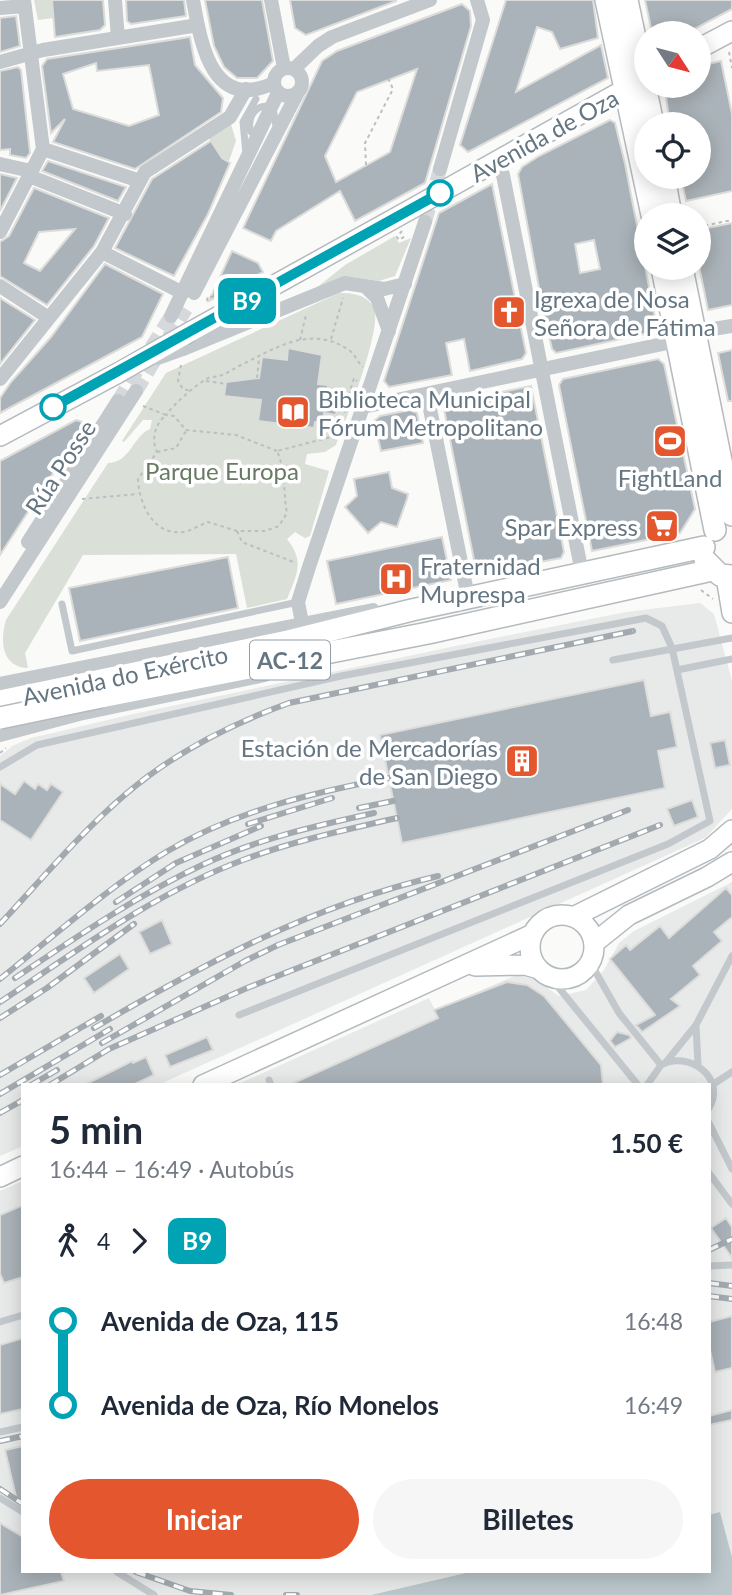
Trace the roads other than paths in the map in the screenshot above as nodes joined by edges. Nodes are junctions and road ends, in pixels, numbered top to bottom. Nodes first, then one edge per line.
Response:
1 (115, 0) edge
2 (193, 0) edge
3 (271, 0) edge
4 (430, 0) edge
5 (477, 0) edge
6 (606, 0) edge
7 (627, 0) edge
8 (25, 3) edge
9 (0, 8) edge
10 (198, 25) junction
11 (732, 31) edge
12 (118, 38) junction
13 (711, 42) edge
14 (634, 47) edge
15 (31, 55) junction
16 (0, 62) edge
17 (289, 69) junction
18 (634, 69) edge
19 (634, 84) edge
20 (276, 88) junction
21 (298, 92) junction
22 (251, 94) junction
23 (641, 98) edge
24 (273, 108) junction
25 (251, 132) dead end
26 (274, 135) junction
27 (43, 149) junction
28 (248, 160) junction
29 (497, 162) junction
30 (0, 164) edge
31 (440, 169) tunnel mouth
32 (30, 174) junction
33 (140, 181) junction
34 (651, 203) edge
35 (7, 204) edge
36 (125, 214) junction
37 (420, 214) junction
38 (0, 232) edge
39 (102, 252) junction
40 (666, 280) edge
41 (683, 280) edge
42 (405, 284) junction
43 (0, 286) edge
44 (365, 286) junction
45 (183, 293) junction
46 (186, 309) tunnel mouth
47 (171, 316) tunnel mouth
48 (49, 318) junction
49 (732, 326) edge
50 (389, 331) junction
51 (686, 337) junction
52 (187, 341) junction
53 (541, 370) junction
54 (2, 374) edge
55 (136, 391) tunnel mouth
56 (427, 394) junction
57 (118, 401) tunnel mouth
58 (355, 407) junction
59 (0, 436) edge
60 (732, 514) edge
61 (717, 535) edge
62 (582, 573) junction
63 (723, 574) edge
64 (0, 585) edge
65 (468, 597) junction
66 (0, 602) edge
67 (298, 602) junction
68 (62, 604) dead end
69 (412, 610) junction
70 (732, 613) edge
71 (480, 621) junction
72 (302, 624) junction
73 (732, 638) edge
74 (672, 648) junction
75 (732, 659) edge
76 (613, 660) dead end
77 (677, 670) junction
78 (0, 684) edge
79 (99, 689) junction
80 (0, 701) edge
81 (0, 706) edge
82 (0, 718) edge
83 (0, 726) edge
84 (0, 735) edge
85 (0, 767) edge
86 (732, 830) edge
87 (732, 862) edge
88 (573, 917) junction
89 (533, 934) junction
90 (592, 952) junction
91 (732, 956) edge
92 (466, 966) junction
93 (545, 973) junction
94 (239, 1015) dead end
95 (696, 1025) junction
96 (663, 1064) junction
97 (698, 1065) junction
98 (732, 1072) edge
99 (207, 1083) edge
100 (636, 1083) edge
101 (649, 1083) edge
102 (712, 1085) junction
103 (711, 1093) edge
104 (711, 1128) edge
105 (21, 1167) edge
106 (732, 1170) edge
107 (711, 1176) edge
108 (0, 1177) edge
109 (732, 1204) edge
110 (732, 1265) edge
111 (711, 1266) edge
112 (0, 1310) edge
113 (21, 1316) edge
114 (3, 1321) edge
115 (21, 1427) edge
116 (0, 1432) edge
117 (0, 1498) edge
118 (21, 1511) edge
119 (119, 1573) edge
120 (154, 1595) edge

1 - 12 street
2 - 10 street
3 - 17 street
4 - 17 street
5 - 31 street
6 - 18 main road
7 - 14 main road
8 - 9 street
8 - 15 street
10 - 12 street
10 - 22 street
11 - 13 main road
12 - 15 street
15 - 16 street
15 - 27 street
17 - 20 street
17 - 21 street
19 - 29 main road, Avenida de Oza
20 - 21 street
20 - 22 street
20 - 24 street
21 - 26 street
22 - 28 lane
22 - 33 street
23 - 34 main road
24 - 25 lane
24 - 26 lane
24 - 28 street
26 - 46 street
27 - 32 street
27 - 33 street
28 - 45 street
29 - 37 main road, Avenida de Oza, bridge
29 - 53 street
30 - 32 street
32 - 35 street
32 - 36 street
33 - 36 street
35 - 38 street
36 - 39 street
37 - 42 street
37 - 52 main road, Avenida de Oza
39 - 45 street
39 - 48 street
40 - 51 main road
41 - 51 main road
42 - 44 street
42 - 50 street
43 - 48 street
44 - 50 street
44 - 52 street
45 - 47 street
48 - 54 street
49 - 51 street
50 - 58 street
51 - 53 street
51 - 60 main road
51 - 61 main road
52 - 59 main road, Avenida de Oza, bridge
53 - 56 street
53 - 62 street
55 - 66 street, Rúa Posse
56 - 58 street
56 - 65 street
57 - 64 street, Rúa Posse
58 - 67 street
61 - 62 main road, Avenida do Exército / AC-12
61 - 63 main road
62 - 65 main road, Avenida do Exército / AC-12
63 - 70 main road
63 - 71 main road, Avenida do Exército / AC-12
65 - 69 main road, Avenida do Exército / AC-12
67 - 68 lane
67 - 72 street
69 - 72 street, Avenida do Exército
69 - 79 main road, Avenida do Exército / AC-12
71 - 79 main road, Avenida do Exército / AC-12
71 - 84 street, Avenida do Exército
72 - 78 street, Avenida do Exército
73 - 74 lane
74 - 76 lane
74 - 77 lane
74 - 85 lane
75 - 77 lane
77 - 94 lane
79 - 80 main road, Avenida do Exército / AC-12
79 - 82 main road, Avenida do Exército / AC-12, bridge
81 - 83 main road
86 - 88 main road
87 - 90 main road
88 - 89 main road
88 - 90 main road
89 - 92 main road
89 - 93 main road
90 - 93 main road
90 - 96 lane
91 - 95 lane
92 - 93 main road
92 - 99 main road
93 - 100 lane
95 - 96 lane
95 - 97 lane
96 - 97 lane
96 - 101 lane
97 - 102 lane
98 - 102 lane
102 - 103 lane
104 - 106 lane
105 - 108 main road
107 - 109 lane
110 - 111 lane
112 - 114 lane
113 - 114 lane
115 - 116 lane
117 - 118 lane
119 - 120 lane

